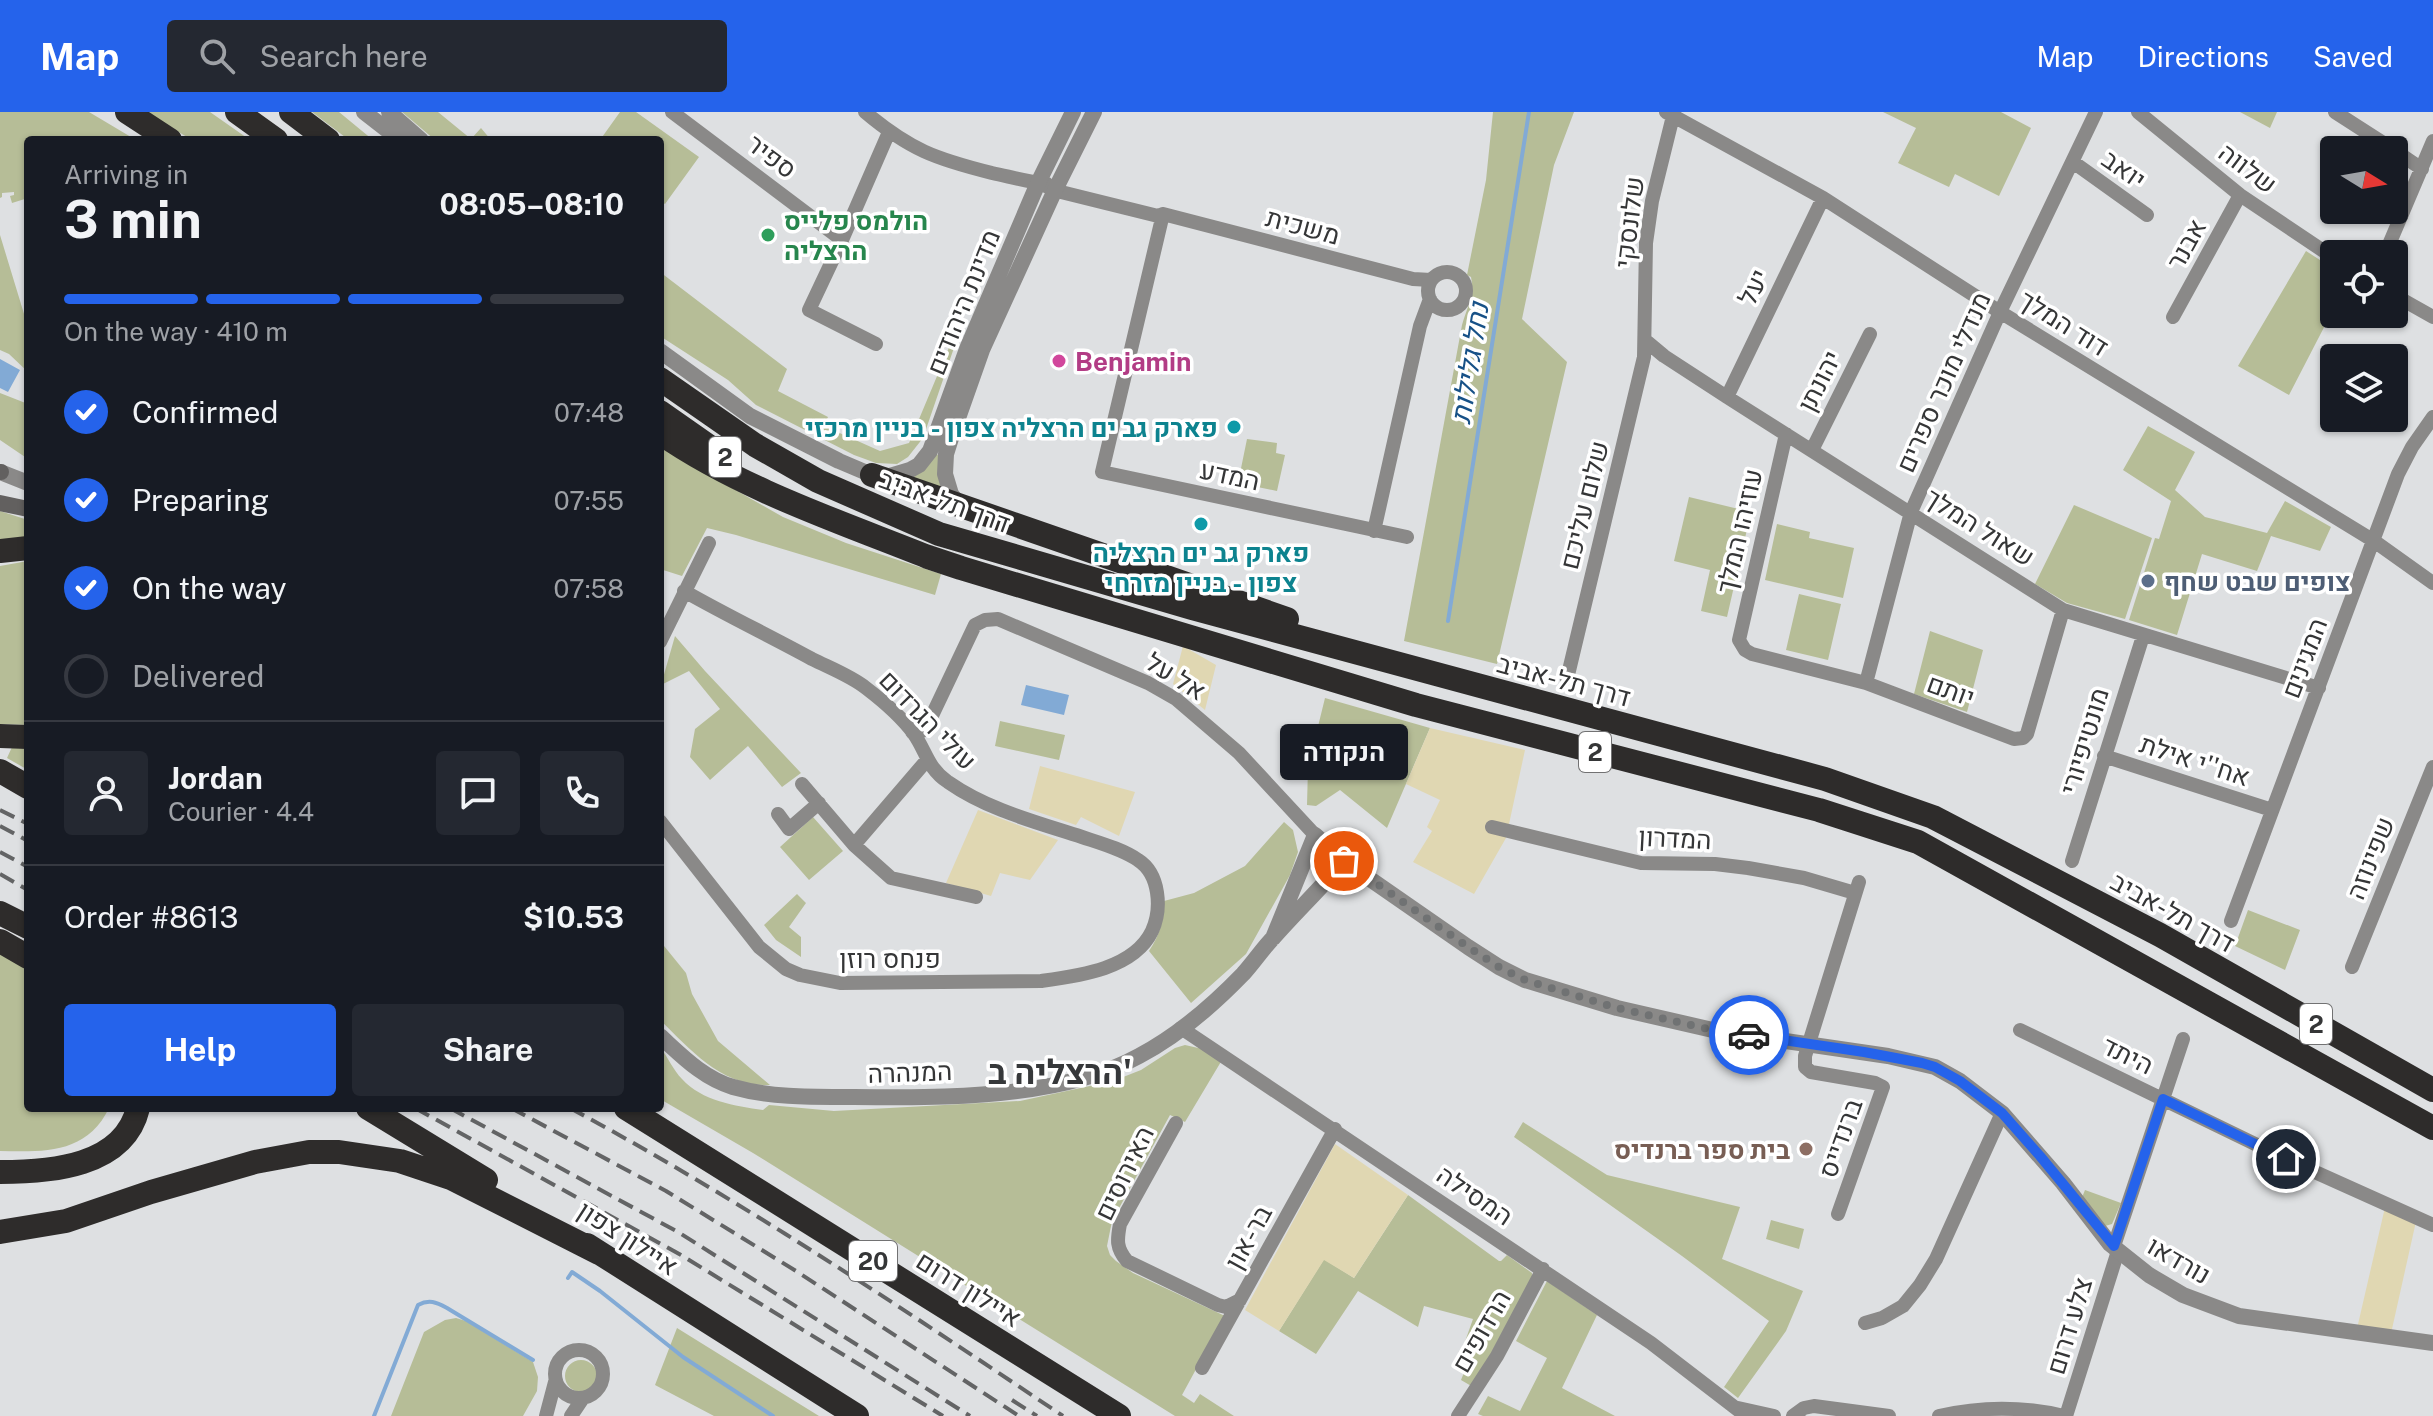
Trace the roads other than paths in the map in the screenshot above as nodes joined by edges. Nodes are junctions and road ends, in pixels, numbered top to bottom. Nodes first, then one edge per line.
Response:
1 (127, 112) edge
2 (237, 112) edge
3 (291, 112) edge
4 (364, 112) edge
5 (389, 112) edge
6 (672, 112) edge
7 (865, 112) edge
8 (1073, 112) edge
9 (1094, 112) edge
10 (2096, 112) edge
11 (2138, 112) edge
12 (2335, 112) edge
13 (1671, 113) edge
14 (889, 132) junction
15 (164, 136) edge
16 (270, 136) edge
17 (323, 136) edge
18 (395, 136) edge
19 (416, 136) edge
20 (2372, 136) edge
21 (2433, 141) edge
22 (2408, 160) edge
23 (2073, 162) junction
24 (2422, 169) junction
25 (1038, 183) junction
26 (1056, 188) junction
27 (2240, 195) junction
28 (1823, 198) junction
29 (1163, 214) junction
30 (2147, 215) dead end
31 (842, 240) junction
32 (2391, 240) edge
33 (2320, 249) edge
34 (1431, 280) junction
35 (1430, 299) junction
36 (2408, 303) edge
37 (2000, 312) junction
38 (2173, 317) dead end
39 (2433, 317) edge
40 (1870, 334) dead end
41 (1646, 341) junction
42 (876, 344) dead end
43 (664, 354) edge
44 (664, 382) edge
45 (1727, 397) junction
46 (664, 415) edge
47 (2433, 417) edge
48 (1786, 434) junction
49 (664, 436) edge
50 (1812, 450) junction
51 (0, 472) edge
52 (872, 475) junction
53 (24, 481) edge
54 (0, 495) edge
55 (791, 501) junction
56 (0, 503) edge
57 (24, 506) edge
58 (24, 507) edge
59 (962, 507) junction
60 (1911, 512) junction
61 (1374, 531) junction
62 (1407, 537) dead end
63 (2374, 541) junction
64 (709, 543) dead end
65 (24, 548) edge
66 (0, 551) edge
67 (2433, 583) edge
68 (684, 591) junction
69 (2063, 610) junction
70 (664, 634) edge
71 (2143, 636) junction
72 (1739, 640) joint
73 (1567, 679) dead end
74 (1866, 683) junction
75 (2319, 688) junction
76 (1494, 690) junction
77 (912, 732) junction
78 (0, 736) edge
79 (24, 737) edge
80 (2104, 756) junction
81 (927, 760) junction
82 (2433, 767) edge
83 (0, 771) edge
84 (802, 784) dead end
85 (24, 785) edge
86 (819, 803) junction
87 (2272, 810) junction
88 (778, 814) dead end
89 (664, 826) edge
90 (1492, 827) dead end
91 (1315, 835) junction
92 (854, 845) junction
93 (1344, 861) junction
94 (2072, 861) dead end
95 (976, 897) dead end
96 (1158, 909) joint
97 (0, 913) edge
98 (2231, 921) dead end
99 (24, 925) edge
100 (1273, 938) junction
101 (0, 941) edge
102 (24, 955) edge
103 (2352, 967) dead end
104 (1181, 1028) junction
105 (2020, 1030) dead end
106 (2183, 1039) dead end
107 (664, 1040) edge
108 (1808, 1044) junction
109 (2433, 1090) edge
110 (2163, 1099) junction
111 (137, 1112) edge
112 (374, 1112) edge
113 (632, 1112) edge
114 (2002, 1113) junction
115 (1176, 1123) dead end
116 (2433, 1128) edge
117 (1335, 1129) junction
118 (0, 1172) edge
119 (1838, 1214) dead end
120 (2433, 1225) edge
121 (38, 1227) junction
122 (0, 1232) edge
123 (0, 1247) edge
124 (2116, 1249) junction
125 (599, 1253) junction
126 (1543, 1269) junction
127 (1240, 1300) junction
128 (1865, 1323) dead end
129 (2433, 1343) edge
130 (1202, 1368) dead end
131 (555, 1382) junction
132 (583, 1398) junction
133 (1742, 1412) edge
134 (546, 1416) edge
135 (571, 1416) edge
136 (857, 1416) edge
137 (1119, 1416) edge
138 (1458, 1416) edge
139 (1773, 1416) edge
140 (1785, 1416) edge
141 (1793, 1416) edge
142 (1889, 1416) edge
143 (1939, 1416) edge
144 (2065, 1416) edge

1 - 15 highway
2 - 16 highway
3 - 17 highway
4 - 18 street
5 - 19 street
6 - 31 street, ספיר
7 - 14 street, משכית
8 - 25 street, מדינת היהודים
9 - 26 street, מדינת היהודים
10 - 23 street, מנדלי מוכר ספרים
11 - 27 street, שלווה
12 - 20 street
13 - 28 street, דוד המלך
13 - 41 street, שלונסקי
14 - 25 street, משכית
14 - 31 street
21 - 24 street
22 - 24 street
23 - 30 street, יואב
23 - 37 street, מנדלי מוכר ספרים
24 - 32 street
25 - 26 street, משכית
25 - 52 street, מדינת היהודים
26 - 29 street, משכית
26 - 59 street, מדינת היהודים
27 - 33 street, שלווה
27 - 38 street, אבנר
28 - 37 street, דוד המלך
28 - 45 street, יעל
29 - 34 street, משכית
29 - 61 street, המדע
31 - 42 street
34 - 35 street
34 - 35 street
35 - 61 street
36 - 39 street
37 - 60 street, מנדלי מוכר ספרים
37 - 63 street, דוד המלך
40 - 50 street, יהונתן
41 - 45 street, שאול המלך
41 - 73 street, שלום עליכם
43 - 52 street, דרך תל-אביב
44 - 76 highway, דרך תל-אביב / 2
45 - 48 street, שאול המלך
46 - 55 highway, 2
47 - 63 street, המגינים
48 - 50 street, שאול המלך
48 - 72 street, עוזיהו המלך
49 - 55 highway
50 - 60 street, שאול המלך
51 - 53 street
52 - 59 highway
54 - 57 street
55 - 116 highway, 2
56 - 58 main road
59 - 76 highway
60 - 69 street, שאול המלך
60 - 74 street, מנדלי מוכר ספרים
61 - 62 street, המדע
63 - 67 street, דוד המלך
63 - 75 street, המגינים
64 - 68 street
65 - 66 highway
68 - 70 street
68 - 77 street, עולי הגרדום
69 - 71 street, שאול המלך
69 - 74 street, יותם
71 - 75 street, שאול המלך
71 - 80 street, מונטיפיורי
72 - 74 street, יותם
75 - 87 street, המגינים
76 - 109 highway, דרך תל-אביב / 2
77 - 81 street, עולי הגרדום
77 - 91 street, אל על
78 - 79 highway
80 - 87 street, אח''י אילת
80 - 94 street, מונטיפיורי
81 - 92 street
81 - 96 street, עולי הגרדום
82 - 103 street, שפינוזה
83 - 85 highway
84 - 86 street
86 - 88 street
86 - 92 street
87 - 98 street, המגינים
89 - 96 street, פנחס רוזן
90 - 108 street, המדרון
91 - 93 street, נורדאו
91 - 100 street, המנהרה
92 - 95 street
93 - 100 street, המנהרה
93 - 108 street, נורדאו
97 - 99 highway
100 - 104 street, המנהרה
101 - 102 highway
104 - 107 street, המנהרה
104 - 117 street, המסילה
105 - 110 street, היתד
106 - 110 street, צלע דרום
108 - 114 street, נורדאו
108 - 119 street, ברנדייס
110 - 120 street, היתד
110 - 124 street, צלע דרום
111 - 118 highway
112 - 125 highway, איילון צפון
113 - 137 highway, איילון דרום / 20
114 - 124 street, נורדאו
114 - 128 street
115 - 127 street, האירוסים
117 - 126 street, המסילה
117 - 127 street, בר-און
121 - 122 highway
121 - 123 highway
121 - 125 highway
124 - 129 street, נורדאו
124 - 144 street, צלע דרום
125 - 136 highway, איילון צפון
126 - 133 street, המסילה
126 - 138 street, הרדופים
127 - 130 street, בר-און
131 - 132 street
131 - 132 street
131 - 134 street
132 - 135 street
133 - 139 street, המסילה
139 - 140 street, המסילה
141 - 142 street
143 - 144 street

